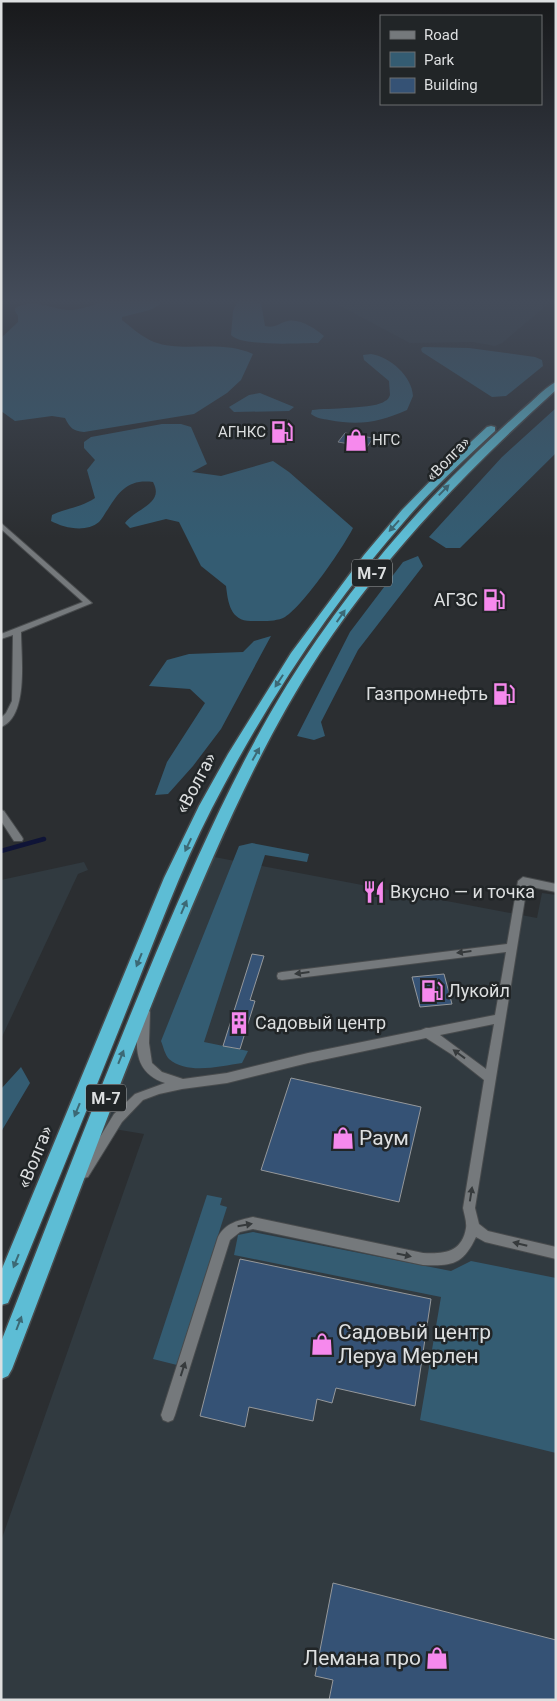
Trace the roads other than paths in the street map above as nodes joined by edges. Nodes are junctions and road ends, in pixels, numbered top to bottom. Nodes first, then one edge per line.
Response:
1 (549, 378) edge
2 (556, 385) edge
3 (1, 525) edge
4 (17, 631) junction
5 (1, 637) edge
6 (1, 724) edge
7 (1, 813) edge
8 (18, 839) dead end
9 (556, 888) edge
10 (512, 947) junction
11 (282, 976) dead end
12 (144, 1000) junction
13 (500, 1018) junction
14 (426, 1032) junction
15 (490, 1078) junction
16 (182, 1084) junction
17 (68, 1198) junction
18 (473, 1227) junction
19 (556, 1252) edge
20 (1, 1296) edge
21 (1, 1369) edge
22 (168, 1415) dead end

1 -> 20 highway, «Волга» / М-7
12 -> 2 highway, «Волга» / М-7
3 - 4 street
4 - 5 street
4 - 6 street
7 - 8 street
9 - 10 street
10 -> 11 street
10 - 13 street
12 - 16 street
17 -> 12 highway, М-7
13 - 14 street
13 - 15 street
15 -> 14 street
14 - 16 street
18 -> 15 street
16 - 17 street
21 -> 17 highway, М-7
19 -> 18 street
22 -> 18 street

